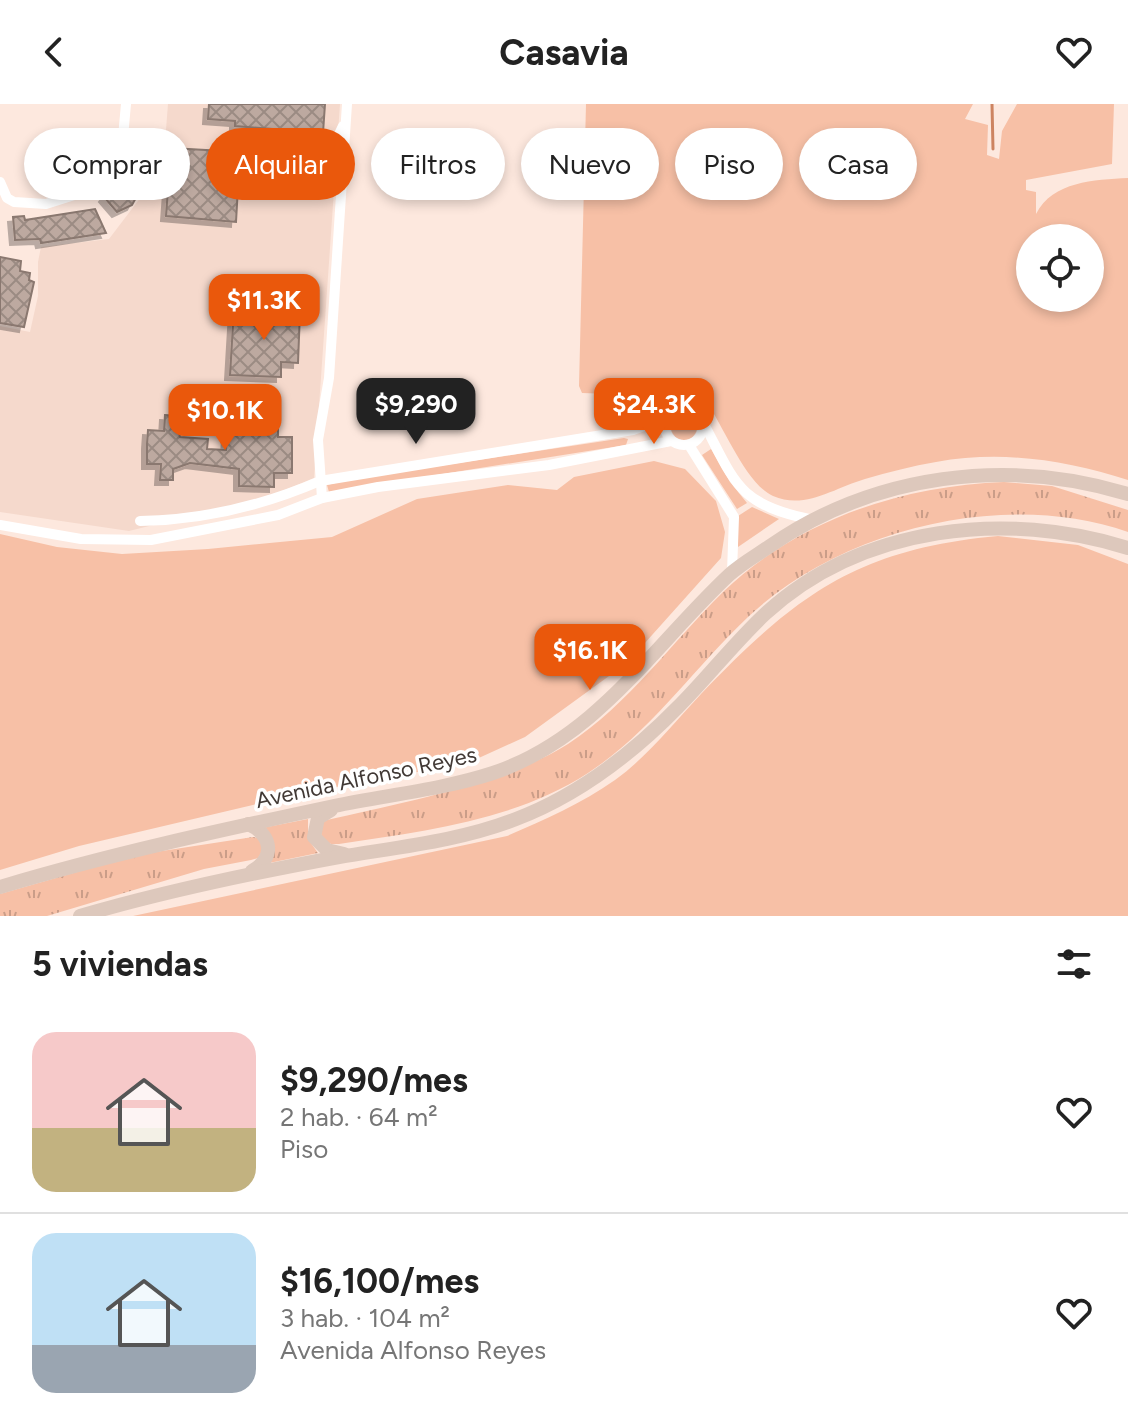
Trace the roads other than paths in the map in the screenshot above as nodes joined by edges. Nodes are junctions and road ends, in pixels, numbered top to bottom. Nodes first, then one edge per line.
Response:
1 (126, 104) edge
2 (347, 104) edge
3 (0, 182) edge
4 (666, 418) junction
5 (703, 422) junction
6 (671, 441) junction
7 (689, 445) junction
8 (320, 481) junction
9 (1128, 494) edge
10 (322, 498) junction
11 (809, 519) junction
12 (178, 520) junction
13 (140, 521) dead end
14 (0, 525) edge
15 (181, 536) junction
16 (1128, 548) edge
17 (732, 572) junction
18 (338, 806) junction
19 (248, 824) junction
20 (352, 855) junction
21 (245, 875) junction
22 (0, 887) edge
23 (80, 916) edge

1 - 3 street
2 - 8 street
4 - 5 street
4 - 6 street
4 - 8 street
5 - 7 street
5 - 11 street
6 - 7 street
6 - 10 street
7 - 17 street
8 - 10 street
8 - 12 street
9 - 11 main road, Avenida Alfonso Reyes
10 - 15 street
11 - 17 main road, Avenida Alfonso Reyes
12 - 13 street
12 - 15 street
14 - 15 street
16 - 20 main road
17 - 18 main road, Avenida Alfonso Reyes
18 - 19 main road, Avenida Alfonso Reyes
18 - 20 main road
19 - 21 main road
19 - 22 main road, Avenida Alfonso Reyes
20 - 21 main road
21 - 23 main road

